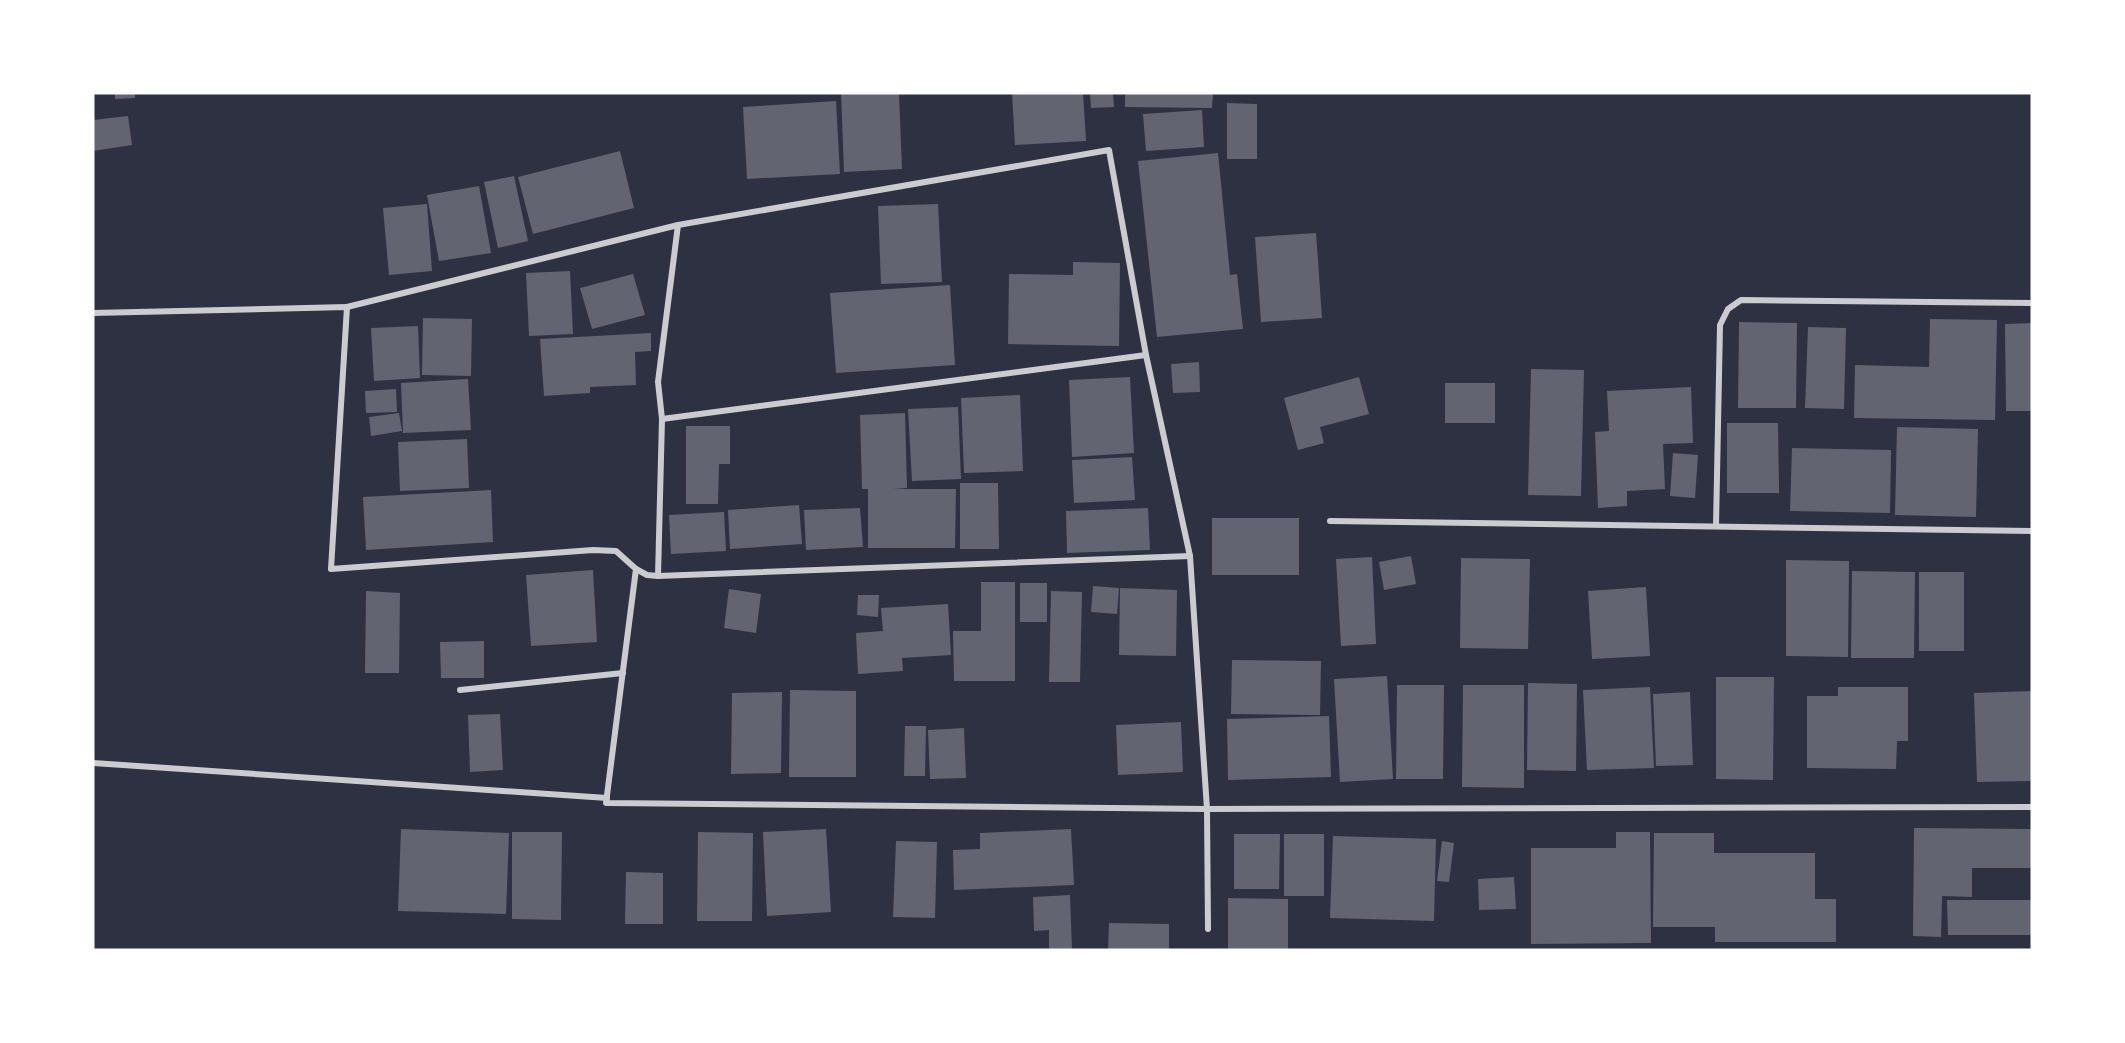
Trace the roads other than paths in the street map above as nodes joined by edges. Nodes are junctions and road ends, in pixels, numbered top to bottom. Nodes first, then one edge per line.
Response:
1 (678, 225) junction
2 (2032, 303) edge
3 (347, 307) junction
4 (93, 313) edge
5 (1146, 355) junction
6 (662, 419) junction
7 (1330, 520) dead end
8 (1716, 526) junction
9 (2032, 531) edge
10 (1190, 556) junction
11 (636, 569) junction
12 (658, 576) junction
13 (623, 673) junction
14 (460, 690) dead end
15 (93, 764) edge
16 (607, 798) junction
17 (2032, 807) edge
18 (1207, 809) junction
19 (1208, 929) dead end

1 - 3 street
1 - 5 street
1 - 6 street
2 - 8 street
3 - 4 street
3 - 11 street
5 - 6 street
5 - 10 street
6 - 12 street
7 - 8 street
8 - 9 street
10 - 12 street
10 - 18 street
11 - 12 street
11 - 13 street
13 - 14 street
13 - 16 street
15 - 16 street
16 - 18 street
17 - 18 street
18 - 19 street

